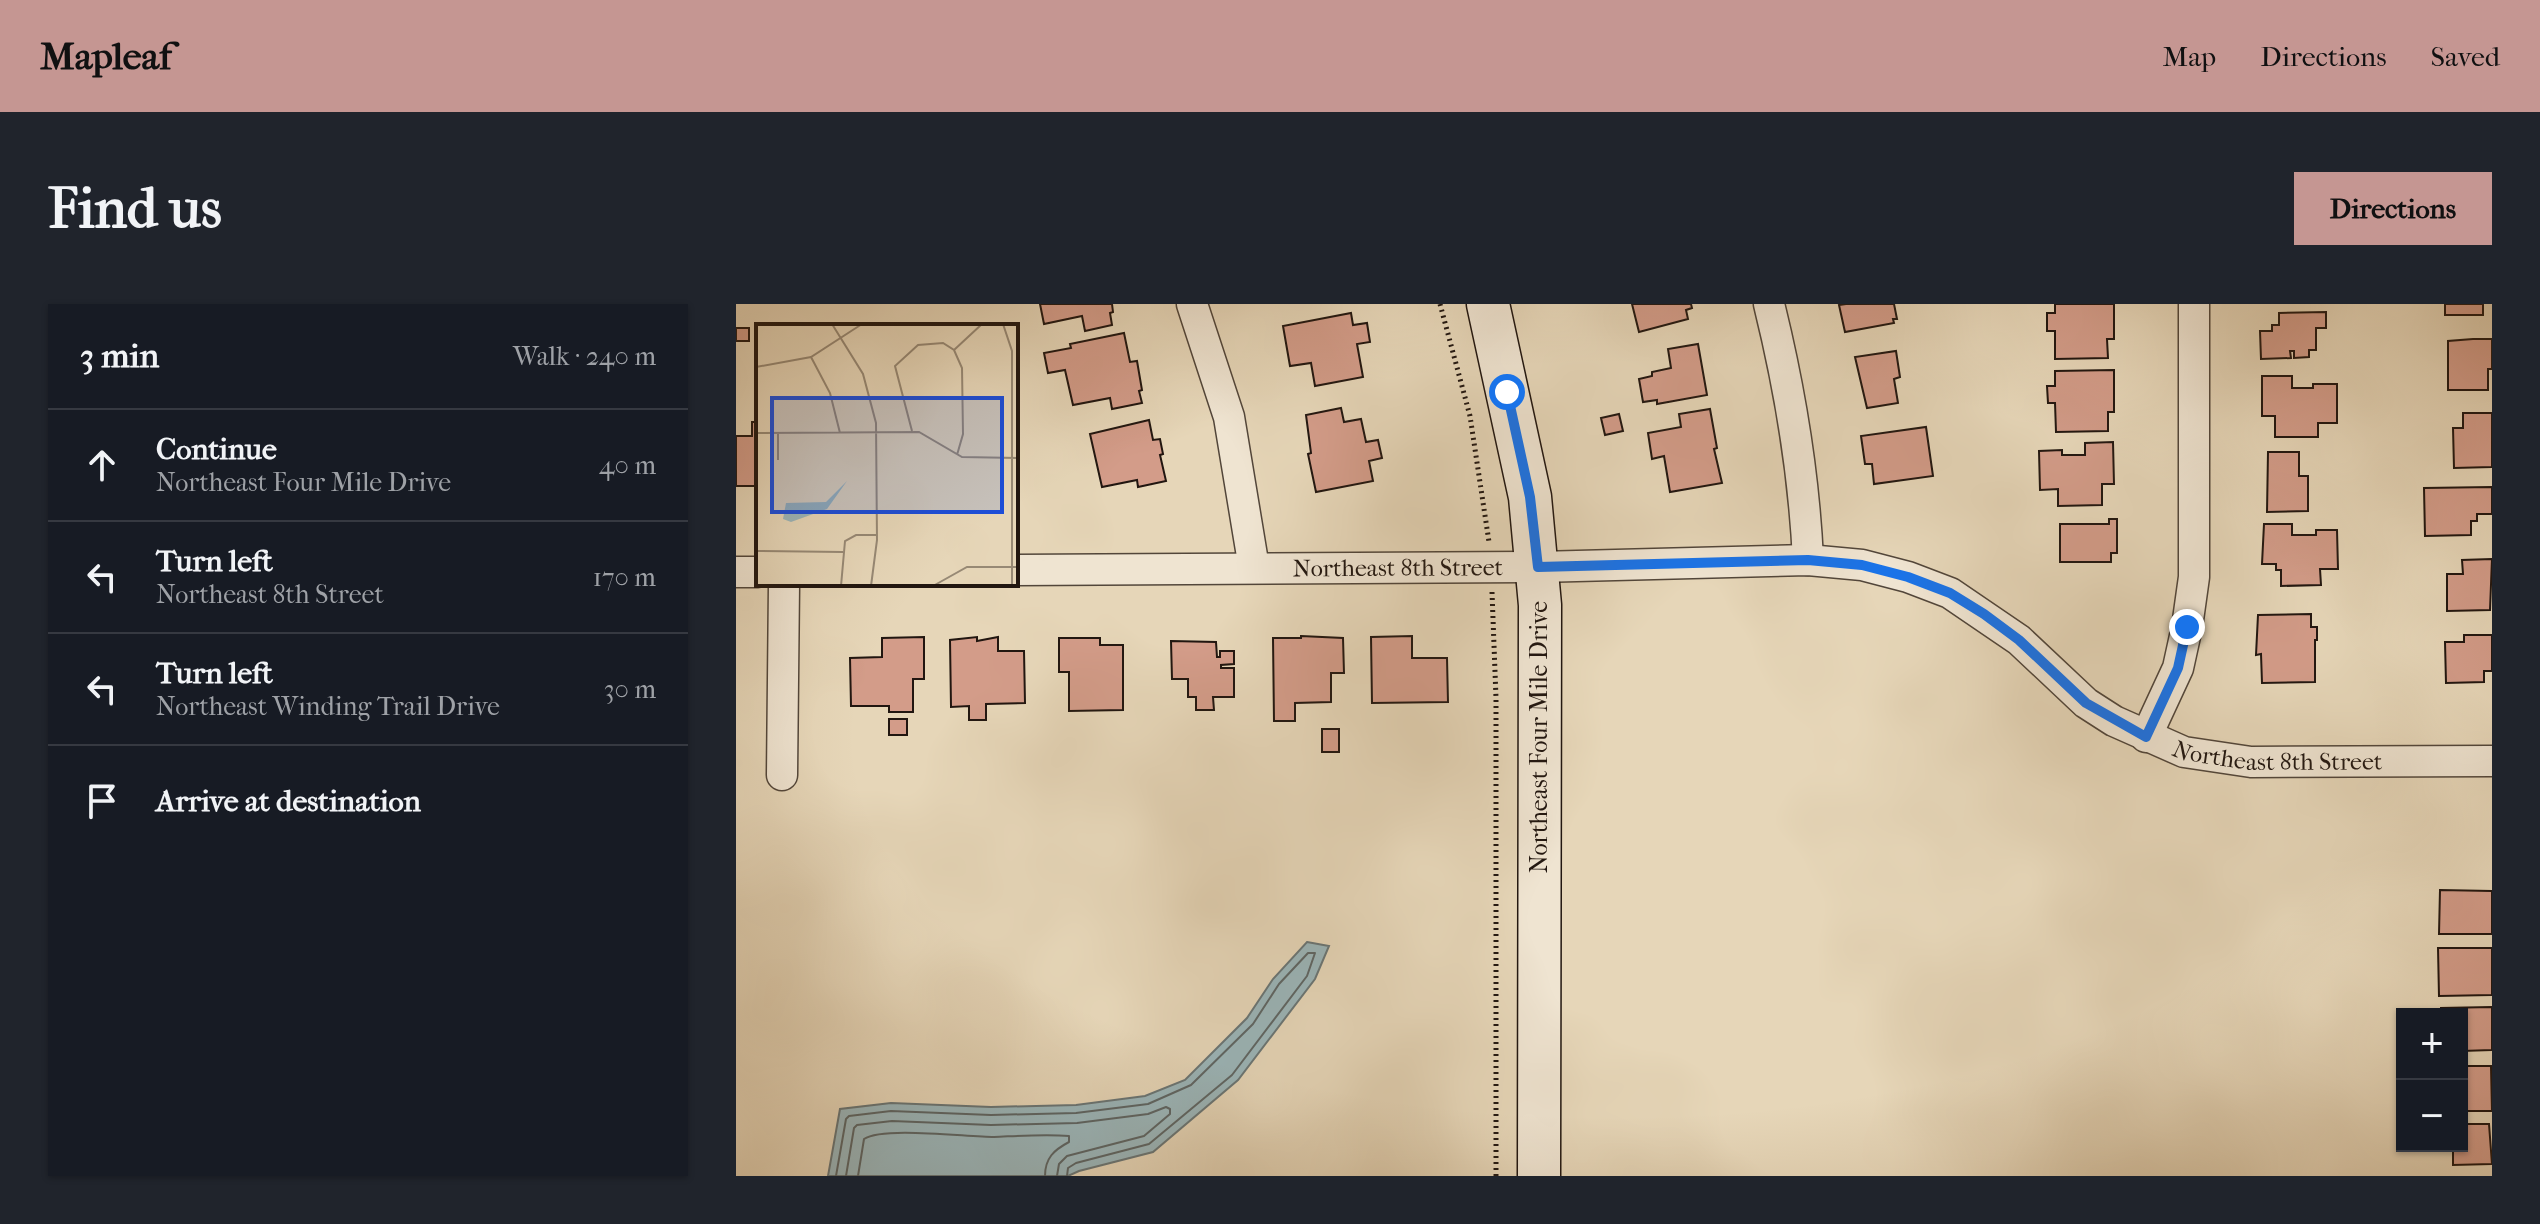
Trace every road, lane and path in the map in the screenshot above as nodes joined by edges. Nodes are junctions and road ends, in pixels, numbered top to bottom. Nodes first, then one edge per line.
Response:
1 (1192, 304) edge
2 (1440, 304) edge
3 (1488, 304) edge
4 (1769, 304) edge
5 (2194, 304) edge
6 (1808, 560) junction
7 (1491, 567) junction
8 (1538, 567) junction
9 (1254, 568) junction
10 (1018, 570) edge
11 (784, 586) edge
12 (2146, 737) junction
13 (2492, 761) edge
14 (782, 775) dead end
15 (1496, 1176) edge
16 (1539, 1176) edge

1 - 9 street
2 - 7 path
3 - 8 street, Northeast Four Mile Drive
4 - 6 street
5 - 12 street
6 - 8 street, Northeast 8th Street
6 - 12 street, Northeast 8th Street
7 - 8 street, Northeast 8th Street
7 - 9 street, Northeast 8th Street
7 - 15 path
8 - 16 street, Northeast Four Mile Drive
9 - 10 street, Northeast 8th Street
11 - 14 street
12 - 13 street, Northeast 8th Street

